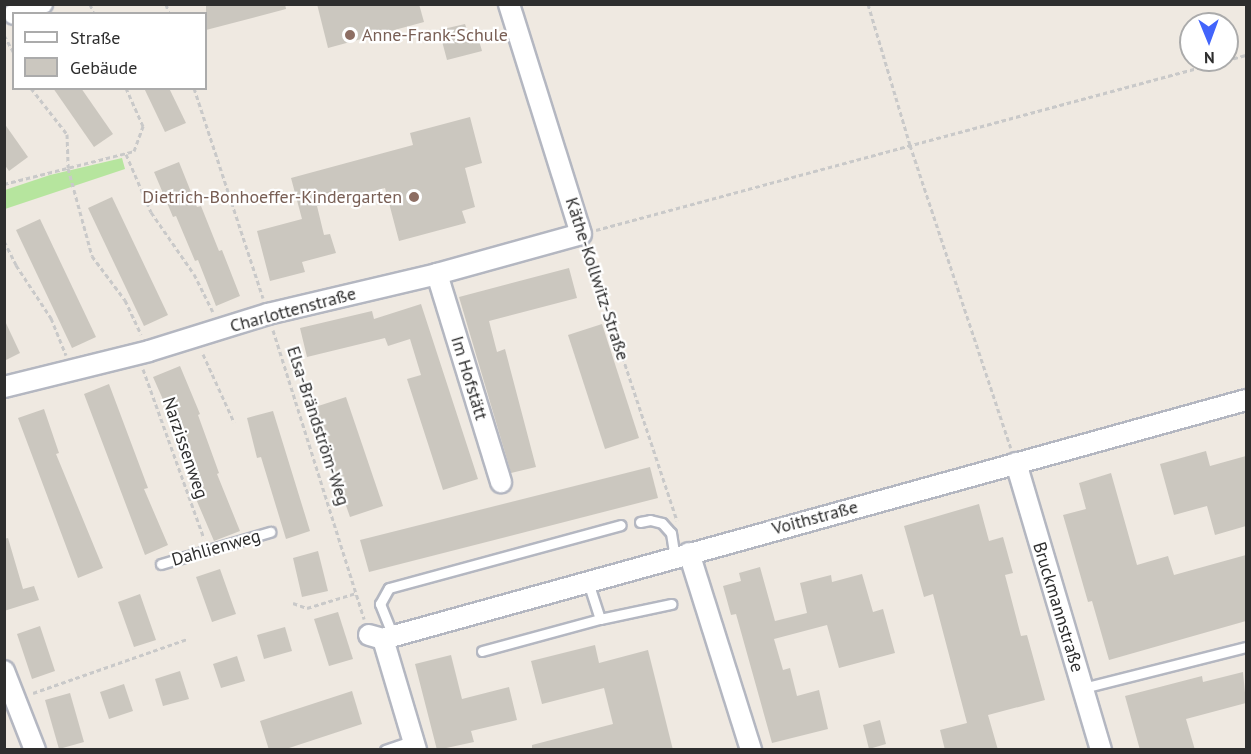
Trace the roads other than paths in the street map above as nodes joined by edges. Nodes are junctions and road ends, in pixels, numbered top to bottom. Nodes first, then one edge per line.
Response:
1 (42, 4) edge
2 (509, 4) edge
3 (20, 12) edge
4 (581, 234) joint
5 (437, 274) junction
6 (4, 387) edge
7 (1246, 400) edge
8 (1016, 463) junction
9 (501, 482) dead end
10 (640, 522) dead end
11 (621, 525) dead end
12 (270, 532) dead end
13 (682, 555) junction
14 (162, 564) dead end
15 (588, 581) junction
16 (671, 604) dead end
17 (600, 618) junction
18 (382, 637) junction
19 (1246, 647) edge
20 (482, 651) dead end
21 (4, 671) edge
22 (1083, 688) junction
23 (12, 704) edge
24 (415, 745) edge
25 (35, 750) edge
26 (385, 750) edge
27 (751, 750) edge
28 (1101, 750) edge

1 - 3 street
2 - 4 street, Käthe-Kollwitz-Straße
4 - 5 street, Charlottenstraße
5 - 6 street, Charlottenstraße
5 - 9 street, Im Hofstätt
7 - 8 street, Voithstraße
8 - 13 street, Voithstraße
8 - 22 street, Bruckmannstraße
10 - 13 lane
11 - 18 lane
12 - 14 lane, Dahlienweg
13 - 15 street, Voithstraße
13 - 27 street
15 - 17 lane
15 - 18 street, Voithstraße
16 - 17 lane
17 - 20 lane
18 - 24 street
19 - 22 lane
21 - 23 street
22 - 28 street, Bruckmannstraße
23 - 25 street
24 - 26 lane

